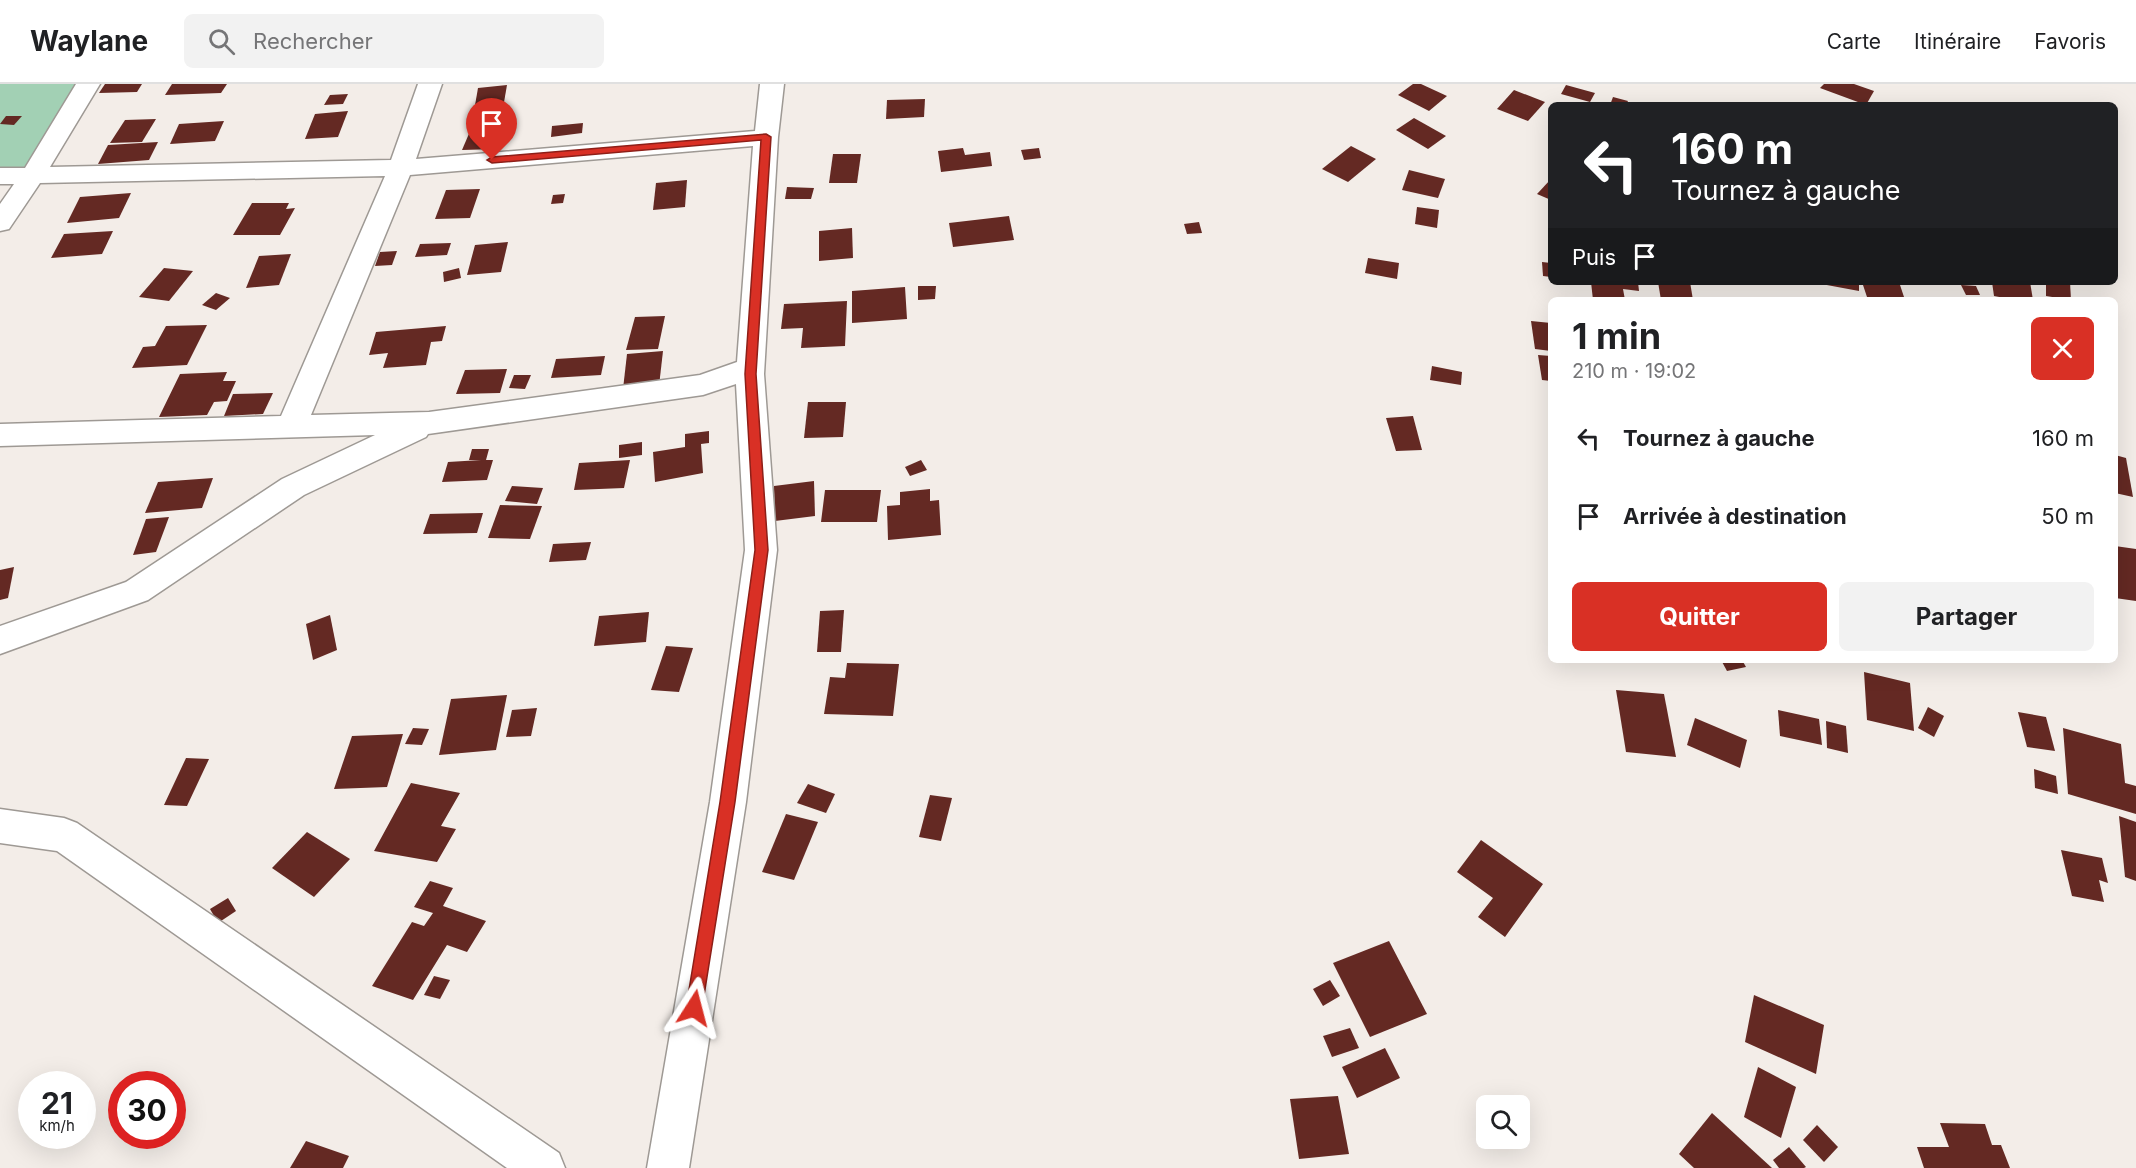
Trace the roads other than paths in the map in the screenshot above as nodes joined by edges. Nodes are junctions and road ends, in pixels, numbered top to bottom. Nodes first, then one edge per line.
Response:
1 (88, 84) edge
2 (430, 84) edge
3 (772, 84) edge
4 (766, 137) junction
5 (401, 168) junction
6 (33, 175) junction
7 (0, 176) edge
8 (0, 223) edge
9 (750, 374) junction
10 (429, 423) junction
11 (291, 428) junction
12 (0, 435) edge
13 (0, 640) edge
14 (0, 826) edge
15 (544, 1168) edge
16 (668, 1168) edge

1 - 6 street
2 - 5 street
3 - 4 street
4 - 5 street
4 - 9 street
5 - 6 street
5 - 11 street
6 - 7 street
6 - 8 street
9 - 10 street
9 - 16 street
10 - 11 street
10 - 13 street
11 - 12 street
14 - 15 street

